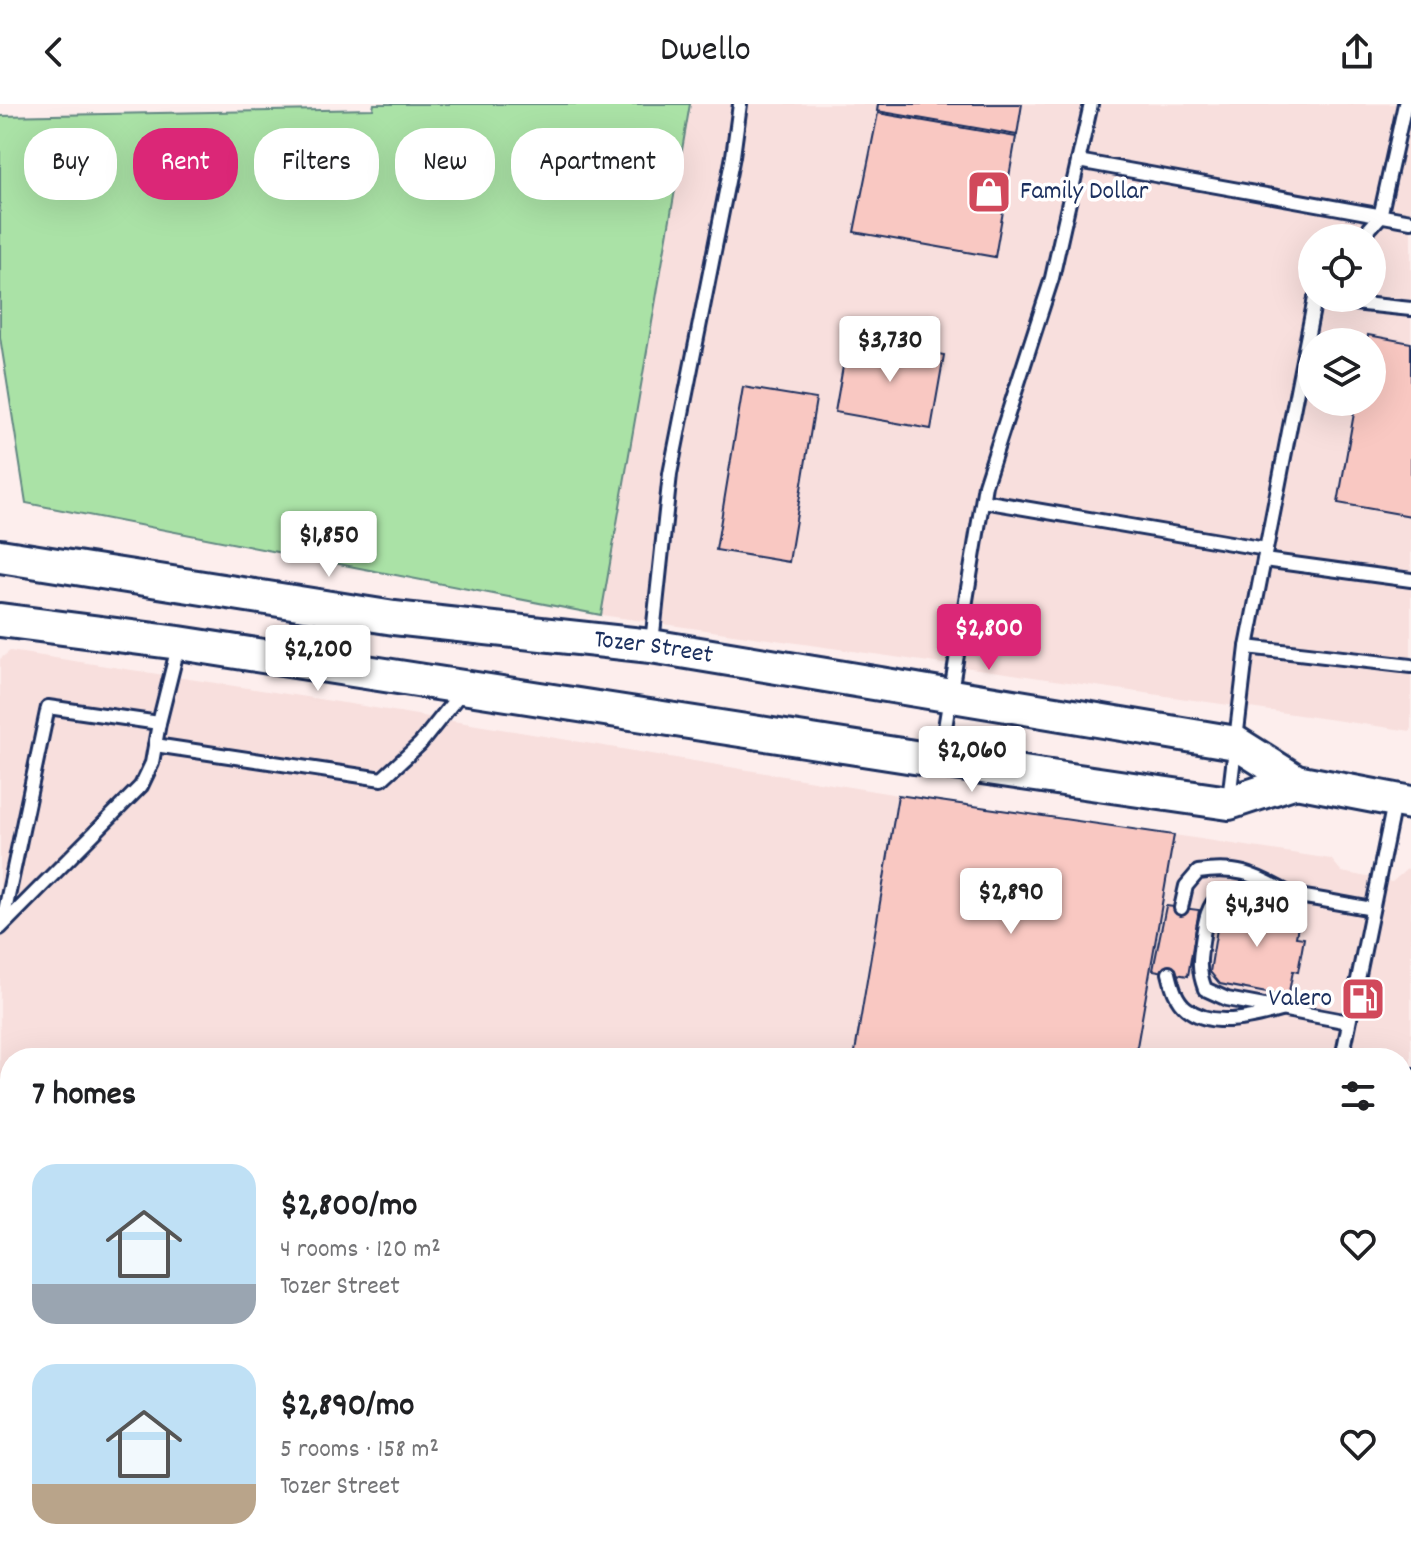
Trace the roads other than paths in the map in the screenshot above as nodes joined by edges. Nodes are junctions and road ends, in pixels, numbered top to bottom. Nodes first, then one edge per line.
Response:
1 (740, 104) edge
2 (1091, 104) edge
3 (1406, 109) edge
4 (1078, 161) junction
5 (1380, 217) junction
6 (1411, 221) edge
7 (1374, 224) edge
8 (1386, 306) edge
9 (1411, 309) edge
10 (1312, 312) edge
11 (983, 501) junction
12 (1265, 554) junction
13 (0, 556) edge
14 (1411, 580) edge
15 (0, 620) edge
16 (179, 643) junction
17 (651, 646) junction
18 (1247, 647) junction
19 (1411, 666) edge
20 (465, 688) junction
21 (951, 694) junction
22 (159, 723) junction
23 (1236, 743) junction
24 (155, 745) junction
25 (940, 761) junction
26 (1296, 781) junction
27 (1403, 802) edge
28 (1229, 803) junction
29 (1296, 897) junction
30 (1181, 908) dead end
31 (1372, 909) junction
32 (1, 927) edge
33 (1169, 973) dead end
34 (1283, 1009) junction
35 (1349, 1022) junction
36 (1344, 1048) edge

1 - 17 lane
2 - 4 lane
3 - 5 lane
4 - 5 lane
4 - 11 lane
5 - 6 lane
5 - 7 lane
8 - 9 lane
10 - 12 lane
11 - 12 lane
11 - 21 lane
12 - 14 lane
12 - 18 lane
13 - 17 street, Tozer Street
15 - 16 street, Tozer Street
16 - 20 street, Tozer Street
16 - 22 lane
17 - 21 street, Tozer Street
18 - 19 lane
18 - 23 lane
20 - 24 lane
20 - 25 street, Tozer Street
21 - 23 street, Tozer Street
21 - 25 lane
22 - 24 lane
22 - 32 lane
23 - 26 street, Tozer Street
23 - 28 lane
24 - 32 lane
25 - 28 street, Tozer Street
26 - 27 street, Tozer Street
26 - 28 street, Tozer Street
27 - 31 lane
29 - 30 lane
29 - 31 lane
29 - 34 lane
31 - 35 lane
33 - 34 lane
34 - 35 lane
35 - 36 lane

